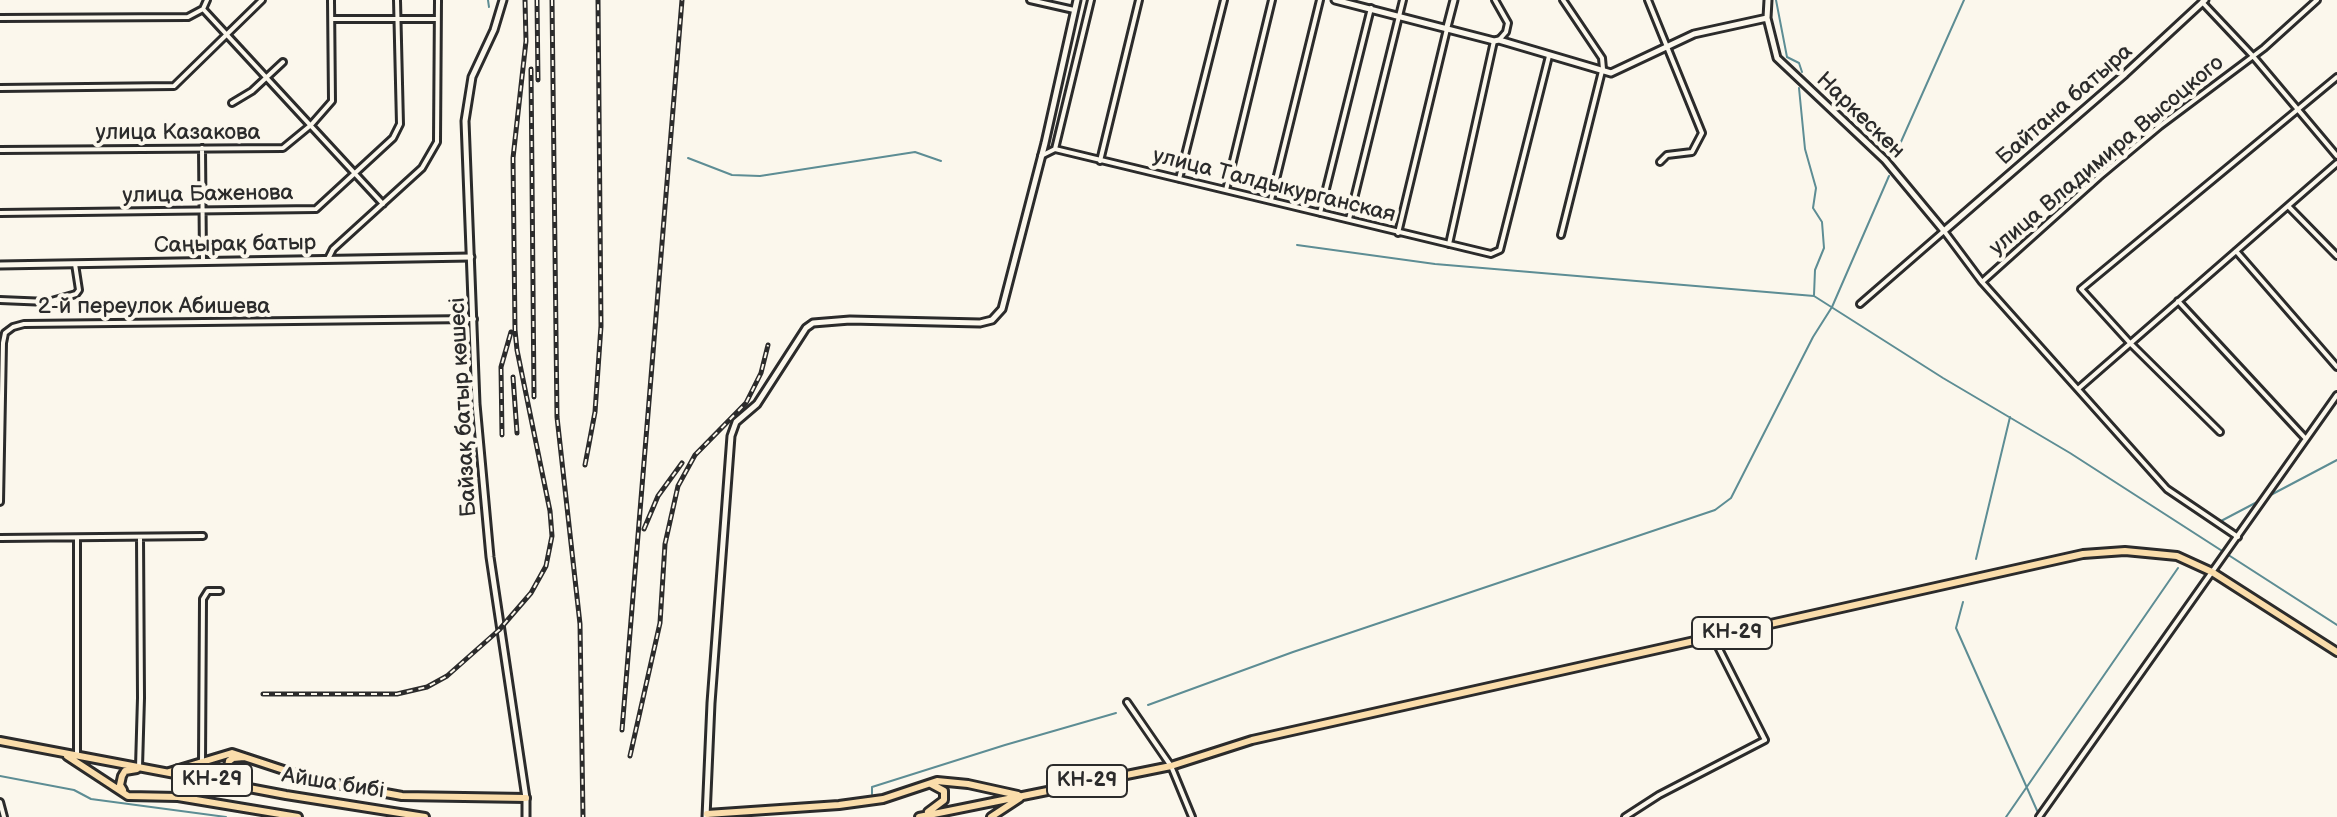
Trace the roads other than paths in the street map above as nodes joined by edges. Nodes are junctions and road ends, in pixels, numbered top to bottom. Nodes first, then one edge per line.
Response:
1 (207, 0) edge
2 (262, 0) edge
3 (331, 0) edge
4 (397, 0) edge
5 (438, 0) edge
6 (503, 0) edge
7 (1030, 0) edge
8 (1077, 0) edge
9 (1091, 0) edge
10 (1139, 0) edge
11 (1224, 0) edge
12 (1272, 0) edge
13 (1320, 0) edge
14 (1335, 0) edge
15 (1403, 0) edge
16 (1454, 0) edge
17 (1495, 0) edge
18 (1563, 0) edge
19 (1648, 0) edge
20 (1768, 0) edge
21 (2317, 0) edge
22 (2203, 1) edge
23 (1371, 8) junction
24 (203, 9) junction
25 (1075, 10) junction
26 (1399, 15) junction
27 (0, 18) edge
28 (397, 18) junction
29 (1767, 18) junction
30 (332, 19) junction
31 (438, 19) junction
32 (1447, 27) junction
33 (227, 34) junction
34 (1497, 40) junction
35 (1665, 47) junction
36 (1550, 54) junction
37 (2252, 55) junction
38 (283, 62) dead end
39 (1602, 70) junction
40 (267, 76) junction
41 (2337, 77) edge
42 (0, 88) edge
43 (232, 103) dead end
44 (2298, 110) junction
45 (311, 125) junction
46 (202, 148) junction
47 (1055, 149) junction
48 (0, 150) edge
49 (1041, 156) junction
50 (2337, 156) edge
51 (1100, 161) junction
52 (1660, 162) dead end
53 (2337, 163) edge
54 (355, 174) junction
55 (1179, 179) junction
56 (1226, 190) junction
57 (1271, 201) junction
58 (383, 204) junction
59 (2288, 206) junction
60 (201, 210) junction
61 (0, 213) edge
62 (1320, 213) junction
63 (1349, 220) junction
64 (1944, 231) junction
65 (1398, 233) junction
66 (1561, 235) dead end
67 (1449, 244) junction
68 (2236, 251) junction
69 (2337, 256) edge
70 (471, 257) junction
71 (328, 259) junction
72 (203, 261) junction
73 (75, 264) junction
74 (0, 265) edge
75 (1982, 282) junction
76 (0, 300) edge
77 (2178, 301) junction
78 (1860, 304) dead end
79 (474, 319) junction
80 (2130, 343) junction
81 (2337, 367) edge
82 (2078, 389) junction
83 (2337, 395) edge
84 (2220, 432) dead end
85 (2306, 439) junction
86 (0, 502) edge
87 (203, 536) dead end
88 (140, 537) junction
89 (2238, 537) junction
90 (0, 538) edge
91 (77, 539) junction
92 (2212, 572) junction
93 (220, 591) dead end
94 (1713, 637) junction
95 (2337, 652) edge
96 (1127, 702) dead end
97 (0, 741) edge
98 (63, 753) junction
99 (77, 756) junction
100 (252, 758) junction
101 (202, 764) junction
102 (1171, 766) junction
103 (141, 768) junction
104 (165, 773) junction
105 (928, 783) junction
106 (238, 784) junction
107 (128, 796) junction
108 (1023, 796) junction
109 (526, 798) junction
110 (0, 802) edge
111 (706, 816) edge
112 (4, 817) edge
113 (298, 817) edge
114 (425, 817) edge
115 (526, 817) edge
116 (920, 817) edge
117 (929, 817) edge
118 (991, 817) edge
119 (1192, 817) edge
120 (1625, 817) edge
121 (2039, 817) edge

1 - 24 street
2 - 33 street
3 - 30 street, улица Казакова
4 - 28 street, улица Баженова
5 - 31 street
6 - 70 street, Байзақ батыр көшесі
7 - 25 street
8 - 25 street
9 - 47 street
10 - 51 street
11 - 55 street
12 - 56 street
13 - 57 street
14 - 23 street
15 - 26 street
16 - 32 street
17 - 34 street
18 - 39 street
19 - 35 street
20 - 29 street, Наркескен
21 - 37 street, улица Владимира Высоцкого
22 - 37 street
22 - 64 street, Байтана батыра
23 - 26 street
23 - 62 street
24 - 27 street
24 - 33 street
25 - 49 street
26 - 32 street
26 - 63 street
28 - 30 street
28 - 31 street
28 - 54 street, улица Баженова
29 - 35 street
29 - 64 street, Наркескен
30 - 45 street, улица Казакова
31 - 58 street
32 - 34 street
32 - 65 street
33 - 40 street
33 - 42 street
34 - 36 street
34 - 67 street
35 - 39 street
35 - 52 street
36 - 39 street
36 - 67 street, улица Талдыкурганская
37 - 44 street
37 - 75 street, улица Владимира Высоцкого
38 - 40 street
39 - 66 street
40 - 43 street
40 - 45 street
41 - 44 street
44 - 50 street
44 - 80 street
45 - 46 street, улица Казакова
45 - 54 street
46 - 48 street, улица Казакова
46 - 60 street
47 - 49 street
47 - 51 street, улица Талдыкурганская
49 - 111 street
51 - 55 street, улица Талдыкурганская
53 - 59 street
54 - 58 street
54 - 60 street, улица Баженова
55 - 56 street, улица Талдыкурганская
56 - 57 street, улица Талдыкурганская
57 - 62 street, улица Талдыкурганская
58 - 71 street
59 - 68 street
59 - 69 street
60 - 61 street, улица Баженова
60 - 72 street
62 - 63 street, улица Талдыкурганская
63 - 65 street, улица Талдыкурганская
64 - 75 street, улица Владимира Высоцкого
64 - 78 street
65 - 67 street, улица Талдыкурганская
68 - 77 street
68 - 81 street
70 - 71 street, Саңырақ батыр
70 - 79 street, Байзақ батыр көшесі
71 - 72 street, Саңырақ батыр
72 - 73 street, Саңырақ батыр
73 - 74 street, Саңырақ батыр
73 - 76 street
75 - 82 street, улица Владимира Высоцкого
77 - 80 street
77 - 85 street
79 - 86 street, 2-й переулок Абишева
79 - 109 street, Байзақ батыр көшесі
80 - 82 street
80 - 84 street
82 - 89 street, улица Владимира Высоцкого
83 - 85 street
85 - 89 street
87 - 88 street
88 - 91 street
88 - 103 street
89 - 92 street
90 - 91 street
91 - 99 street
92 - 94 main road, КН-29
92 - 95 main road, КН-29
92 - 121 street
93 - 101 street
94 - 102 main road, КН-29
94 - 120 street
96 - 102 street
97 - 98 main road, Айша бибі / КН-29
98 - 99 main road, Айша бибі / КН-29
98 - 107 main road
99 - 103 main road, Айша бибі / КН-29
100 - 101 main road
100 - 106 main road
100 - 109 main road
101 - 104 main road
102 - 108 main road, КН-29
102 - 119 street
103 - 104 main road, Айша бибі / КН-29
103 - 107 main road
104 - 106 main road, Айша бибі / КН-29
105 - 108 main road
105 - 111 main road
105 - 116 main road
106 - 114 main road, Айша бибі / КН-29
107 - 113 main road
108 - 116 main road, КН-29
108 - 118 main road
109 - 115 street, Байзақ батыр көшесі
110 - 112 street
116 - 117 main road

